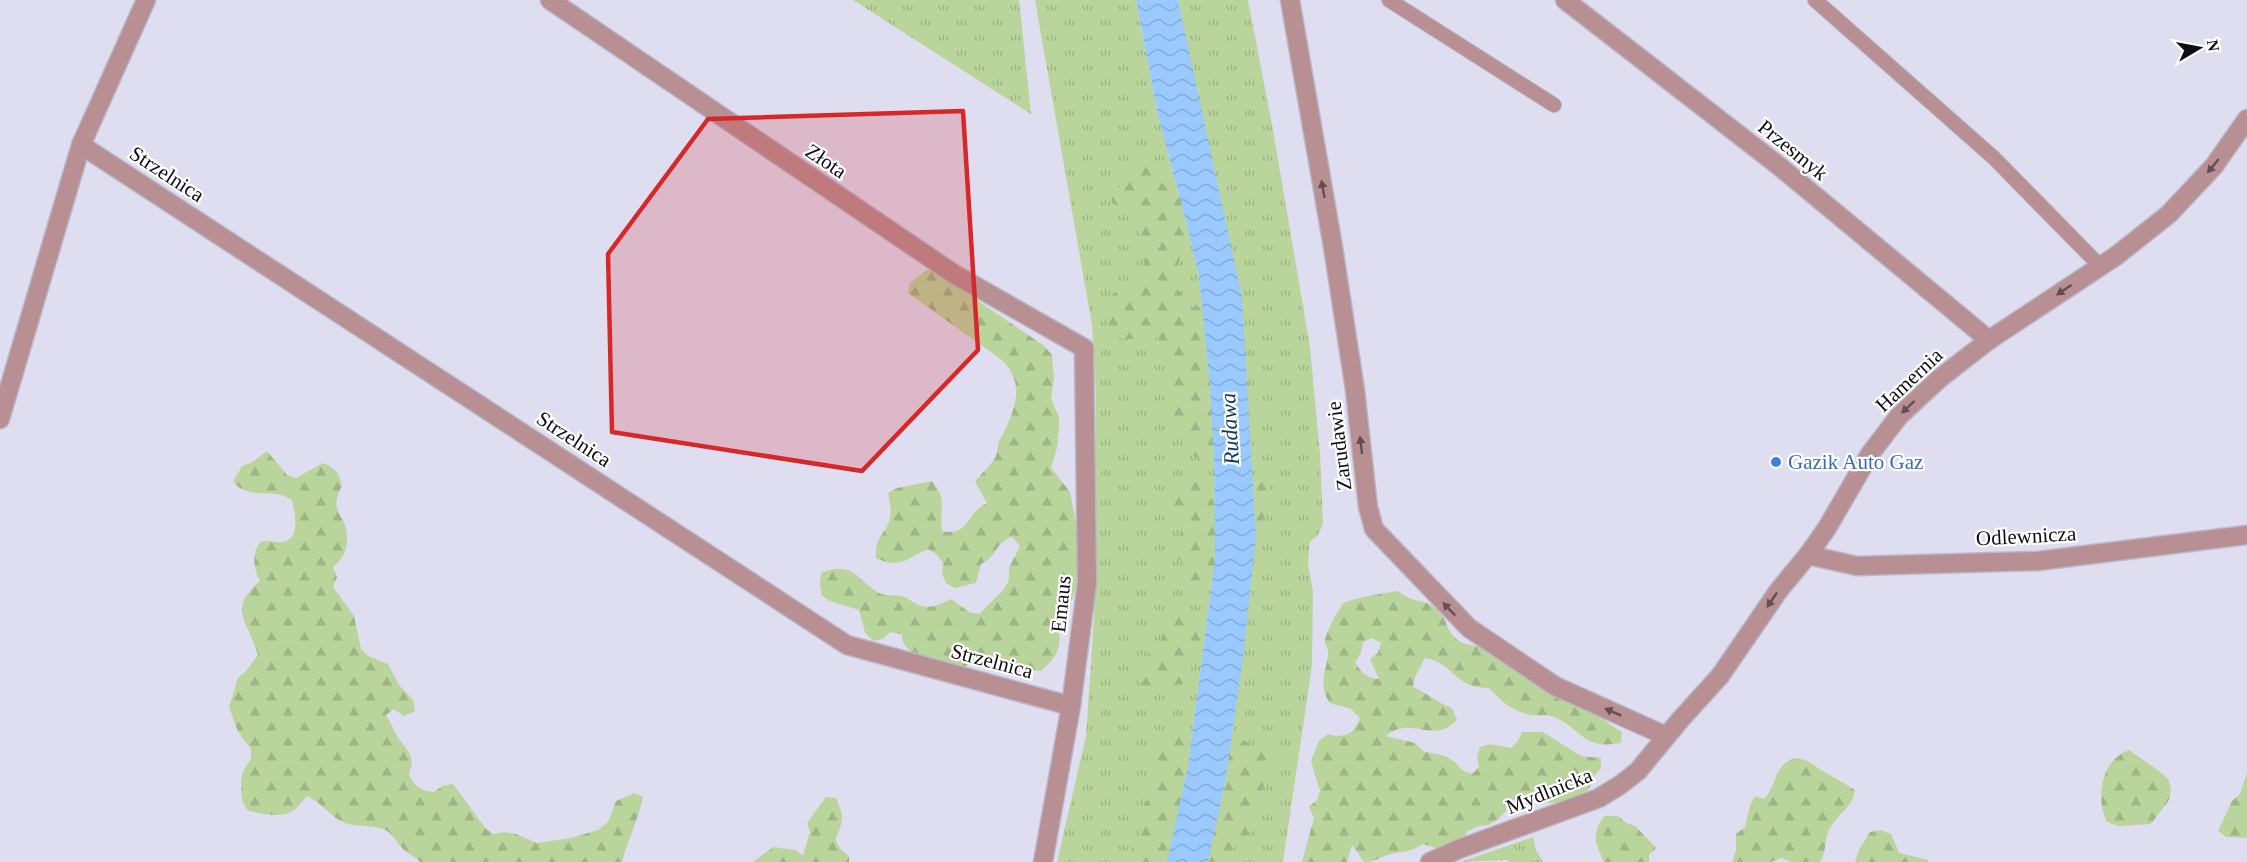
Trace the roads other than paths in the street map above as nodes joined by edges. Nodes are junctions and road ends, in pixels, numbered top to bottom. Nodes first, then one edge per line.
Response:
1 (146, 0) edge
2 (550, 0) edge
3 (1290, 0) edge
4 (1389, 0) edge
5 (1565, 0) edge
6 (1815, 0) edge
7 (1554, 105) dead end
8 (2247, 118) edge
9 (81, 145) junction
10 (2100, 266) junction
11 (1989, 340) junction
12 (1084, 348) joint
13 (0, 419) edge
14 (2247, 535) edge
15 (1808, 555) junction
16 (1071, 706) junction
17 (1666, 736) junction
18 (1043, 862) edge
19 (1430, 862) edge

1 - 9 street
2 - 12 street, Złota
17 -> 3 street, Zarudawie
4 - 7 lane
5 - 11 street, Przesmyk
6 - 10 lane
8 -> 10 street, Hamernia
9 - 13 street
9 - 16 street, Strzelnica
10 -> 11 street, Hamernia
11 -> 15 street, Hamernia
12 - 16 street, Emaus
14 - 15 street, Odlewnicza
15 -> 17 street, Hamernia
16 - 18 street, Emaus
17 - 19 street, Mydlnicka

